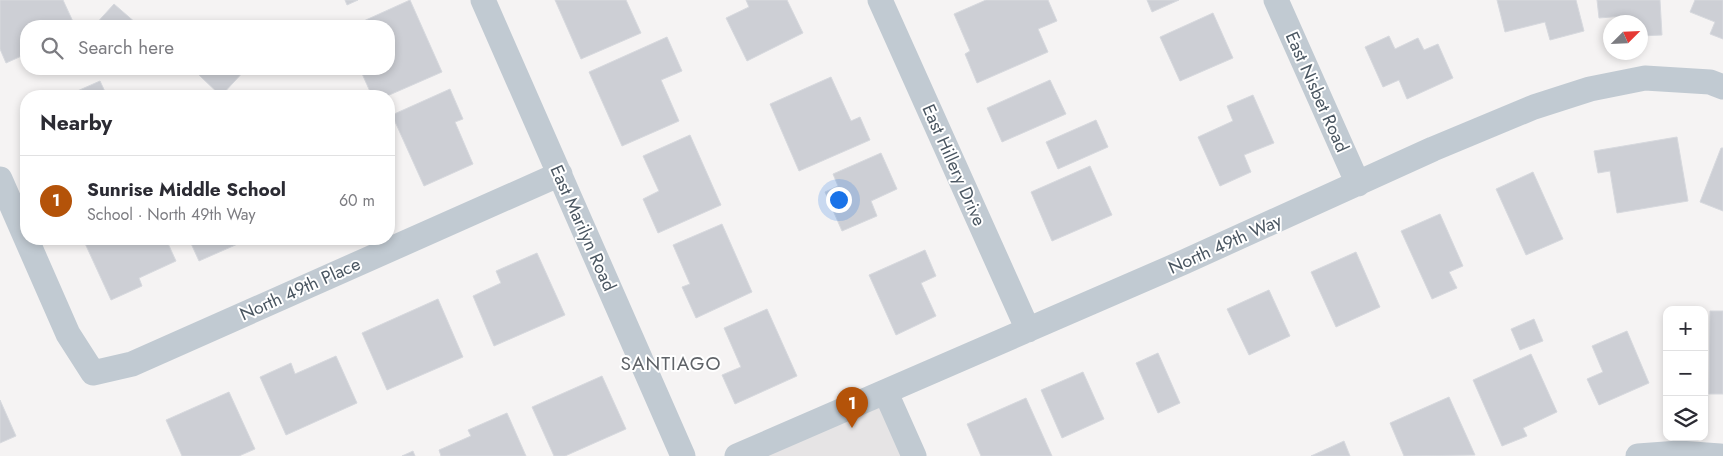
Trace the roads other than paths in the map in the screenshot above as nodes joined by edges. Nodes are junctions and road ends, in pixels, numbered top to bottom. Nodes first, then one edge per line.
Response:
1 (483, 0) edge
2 (880, 0) edge
3 (1276, 0) edge
4 (1723, 87) edge
5 (560, 174) junction
6 (0, 179) edge
7 (1358, 184) junction
8 (20, 225) edge
9 (29, 245) edge
10 (1028, 330) junction
11 (886, 393) junction
12 (683, 456) edge
13 (737, 456) edge
14 (914, 456) edge
15 (1638, 456) edge
16 (1720, 456) edge

1 - 5 street, East Marilyn Road
2 - 10 street, East Hillery Drive
3 - 7 street, East Nisbet Road
4 - 7 street, North 49th Way
5 - 9 street, North 49th Place
5 - 12 street, East Marilyn Road
6 - 8 street, North 49th Place
7 - 10 street, North 49th Way
10 - 11 street, North 49th Way
11 - 13 street, North 49th Way
11 - 14 street
15 - 16 street

